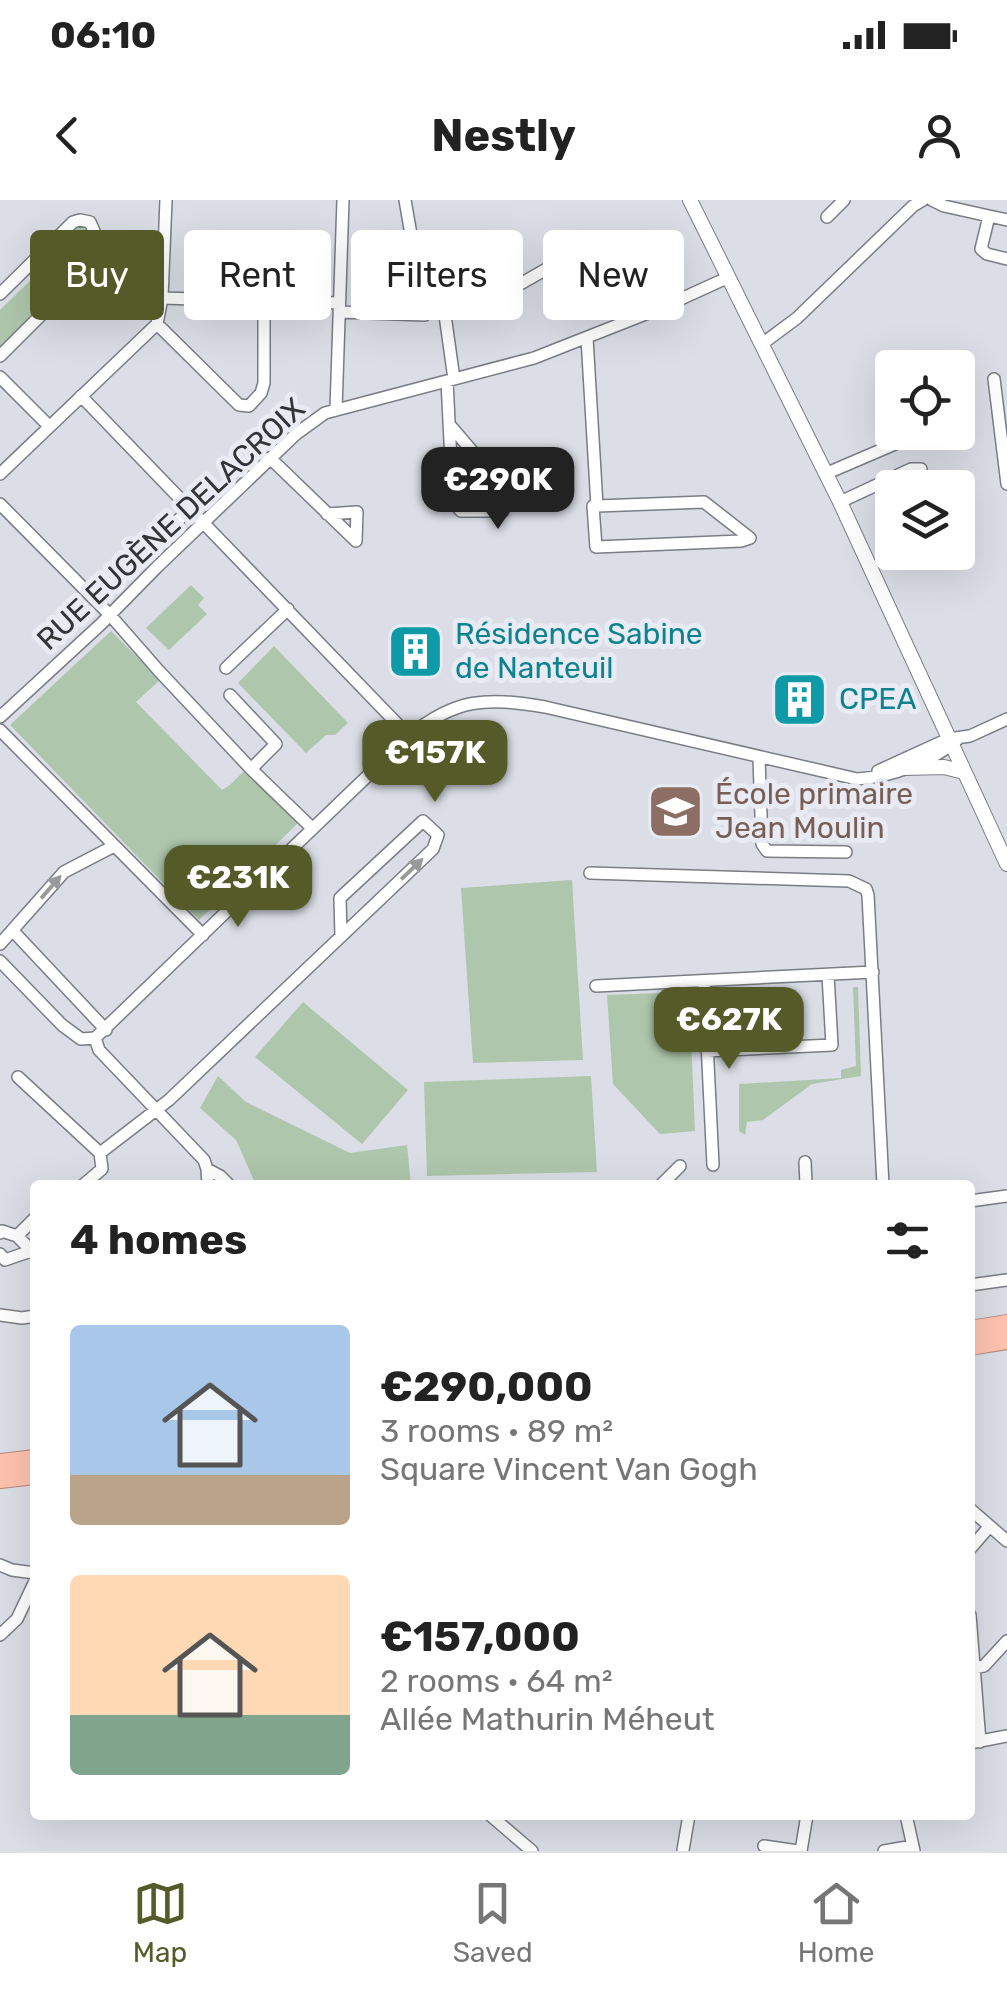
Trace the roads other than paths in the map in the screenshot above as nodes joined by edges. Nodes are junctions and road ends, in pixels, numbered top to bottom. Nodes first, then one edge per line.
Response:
1 (166, 200) edge
2 (343, 200) edge
3 (405, 200) edge
4 (690, 200) edge
5 (844, 200) edge
6 (923, 200) edge
7 (932, 200) edge
8 (989, 216) junction
9 (827, 217) dead end
10 (1007, 220) edge
11 (164, 249) edge
12 (1007, 258) edge
13 (543, 271) edge
14 (729, 277) junction
15 (0, 294) edge
16 (331, 307) edge
17 (339, 308) junction
18 (158, 320) edge
19 (264, 320) edge
20 (157, 324) junction
21 (587, 338) junction
22 (762, 344) junction
23 (0, 356) edge
24 (0, 376) edge
25 (994, 379) dead end
26 (450, 380) junction
27 (81, 396) junction
28 (1002, 405) edge
29 (336, 409) junction
30 (449, 424) junction
31 (48, 426) junction
32 (881, 450) edge
33 (270, 458) junction
34 (921, 469) dead end
35 (1006, 473) edge
36 (0, 474) edge
37 (825, 474) junction
38 (1007, 484) edge
39 (840, 502) junction
40 (0, 504) edge
41 (597, 506) junction
42 (190, 509) junction
43 (328, 514) dead end
44 (203, 522) junction
45 (95, 600) junction
46 (288, 609) junction
47 (110, 615) junction
48 (226, 668) dead end
49 (230, 695) dead end
50 (0, 717) edge
51 (1007, 719) edge
52 (0, 730) edge
53 (409, 736) junction
54 (952, 741) junction
55 (760, 758) junction
56 (252, 768) junction
57 (904, 768) junction
58 (964, 772) junction
59 (867, 778) junction
60 (312, 828) junction
61 (114, 846) junction
62 (846, 852) dead end
63 (1007, 864) edge
64 (590, 873) dead end
65 (13, 931) junction
66 (203, 935) junction
67 (341, 936) junction
68 (0, 944) edge
69 (0, 961) edge
70 (872, 972) junction
71 (828, 974) junction
72 (704, 980) junction
73 (596, 986) dead end
74 (106, 1030) junction
75 (95, 1038) junction
76 (707, 1051) junction
77 (18, 1077) dead end
78 (154, 1110) junction
79 (100, 1153) junction
80 (804, 1162) dead end
81 (714, 1165) dead end
82 (680, 1166) dead end
83 (208, 1170) junction
84 (90, 1180) edge
85 (208, 1180) edge
86 (224, 1180) edge
87 (665, 1180) edge
88 (806, 1180) edge
89 (882, 1180) edge
90 (1007, 1196) edge
91 (975, 1200) edge
92 (30, 1223) edge
93 (0, 1234) edge
94 (17, 1236) junction
95 (30, 1249) edge
96 (30, 1253) edge
97 (0, 1254) edge
98 (1007, 1280) edge
99 (975, 1284) edge
100 (0, 1315) edge
101 (30, 1317) edge
102 (1007, 1324) edge
103 (975, 1329) edge
104 (1007, 1340) edge
105 (975, 1345) edge
106 (11, 1469) edge
107 (0, 1487) edge
108 (975, 1514) edge
109 (989, 1527) junction
110 (1007, 1541) edge
111 (975, 1543) edge
112 (0, 1565) edge
113 (30, 1572) edge
114 (30, 1592) edge
115 (2, 1630) edge
116 (1007, 1642) edge
117 (975, 1668) edge
118 (1007, 1736) edge
119 (975, 1743) edge
120 (496, 1820) edge
121 (688, 1820) edge
122 (806, 1820) edge
123 (907, 1820) edge
124 (764, 1846) dead end
125 (913, 1849) edge
126 (683, 1850) edge
127 (532, 1851) edge
128 (799, 1851) edge
129 (884, 1851) edge

1 - 11 street
2 - 17 street
3 - 17 street
4 - 14 street
5 - 9 street
6 - 22 street
7 - 8 street
8 - 10 street
8 - 12 street
13 - 26 street
14 - 21 street, RUE EUGÈNE DELACROIX
14 - 22 street
15 - 23 street
16 - 17 street
17 - 29 street
18 - 20 street
19 - 20 street
20 - 27 street
21 - 26 street, RUE EUGÈNE DELACROIX
21 - 41 street
22 - 37 street
24 - 31 street
25 - 28 street
26 - 29 street, RUE EUGÈNE DELACROIX
26 - 30 street
27 - 31 street
27 - 42 street
28 - 35 street
29 - 33 street, RUE EUGÈNE DELACROIX
30 - 30 street
31 - 36 street
32 - 37 street
33 - 43 street
33 - 44 street, RUE EUGÈNE DELACROIX
34 - 39 street
35 - 38 street
37 - 39 street
39 - 54 street
40 - 45 street
41 - 41 street
42 - 44 street
42 - 45 street
44 - 46 street
44 - 47 street, RUE EUGÈNE DELACROIX
45 - 47 street
46 - 48 street
46 - 53 street
47 - 50 street, RUE EUGÈNE DELACROIX
47 - 56 street
49 - 56 street
51 - 54 street
52 - 61 street
53 - 55 street
53 - 60 street
54 - 57 street
54 - 58 street
54 - 59 street
55 - 59 street
55 - 62 street
56 - 60 street
57 - 58 street
57 - 59 street
58 - 63 street
60 - 66 street
65 -> 61 street
61 - 66 street
64 - 70 street
65 - 68 street
65 - 74 street
66 - 74 street
67 -> 67 street
67 - 78 street
69 - 75 street
70 - 71 street
70 - 89 street
71 - 72 street
71 - 76 street
72 - 73 street
72 - 76 street
74 - 75 street
75 - 78 street
76 - 81 street
77 - 79 street
78 - 79 street
78 - 83 street
79 - 84 street
80 - 88 street
82 - 87 street
83 - 85 street
83 - 86 street
90 - 91 street
92 - 94 street
93 - 94 street
94 - 95 street
96 - 97 street
98 - 99 street
100 - 101 street
102 - 103 highway
104 - 105 highway
106 - 107 highway
108 - 109 street
109 - 110 street
109 - 111 street
112 - 113 street
114 - 115 street
116 - 117 street
118 - 119 street
120 - 127 street
121 - 126 street
122 - 128 street
123 - 125 street
124 - 128 street
125 - 129 street

